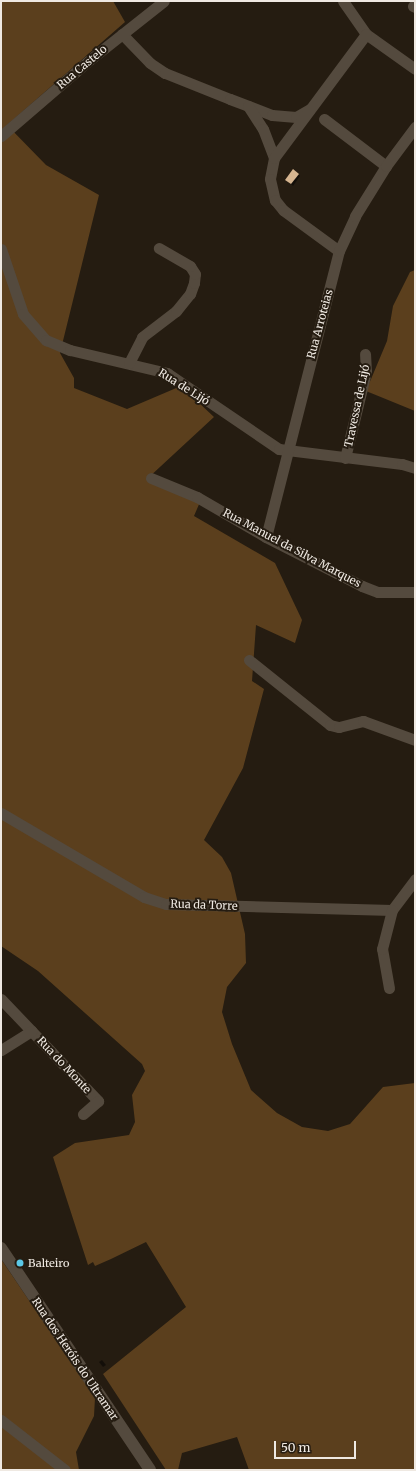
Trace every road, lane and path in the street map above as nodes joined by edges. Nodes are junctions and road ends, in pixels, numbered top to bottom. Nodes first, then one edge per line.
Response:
1 (164, 1) edge
2 (343, 1) edge
3 (122, 34) junction
4 (366, 34) junction
5 (415, 69) edge
6 (248, 106) junction
7 (310, 109) junction
8 (324, 119) dead end
9 (415, 127) edge
10 (1, 136) edge
11 (274, 158) junction
12 (386, 166) junction
13 (159, 248) dead end
14 (1, 249) edge
15 (339, 251) junction
16 (365, 354) dead end
17 (129, 362) junction
18 (290, 451) junction
19 (345, 458) junction
20 (415, 468) edge
21 (151, 478) dead end
22 (266, 537) junction
23 (415, 592) edge
24 (249, 660) dead end
25 (415, 740) edge
26 (1, 813) edge
27 (415, 879) edge
28 (392, 910) junction
29 (389, 988) dead end
30 (1, 999) edge
31 (32, 1031) junction
32 (1, 1050) edge
33 (83, 1114) dead end
34 (1, 1248) edge
35 (1, 1420) edge
36 (65, 1470) edge
37 (150, 1470) edge

1 - 3 street, Rua Castelo
2 - 4 street
3 - 6 street
3 - 10 street, Rua Castelo
4 - 5 street
4 - 7 street
6 - 7 street
6 - 11 street
7 - 11 street
8 - 12 street
9 - 12 street, Rua Arroteias
11 - 15 street
12 - 15 street, Rua Arroteias
13 - 17 street
14 - 17 street, Rua de Lijó
15 - 18 street, Rua Arroteias
16 - 19 street, Travessa de Lijó
17 - 18 street, Rua de Lijó
18 - 19 street, Rua de Lijó
18 - 22 street, Rua Arroteias
19 - 20 street, Rua de Lijó
21 - 22 street, Rua Manuel da Silva Marques
22 - 23 street, Rua Manuel da Silva Marques
24 - 25 street
26 - 28 street, Rua da Torre
27 - 28 street
28 - 29 street
30 - 31 street
31 - 32 street
31 - 33 street, Rua do Monte
34 - 37 street, Rua dos Heróis do Ultramar
35 - 36 street

